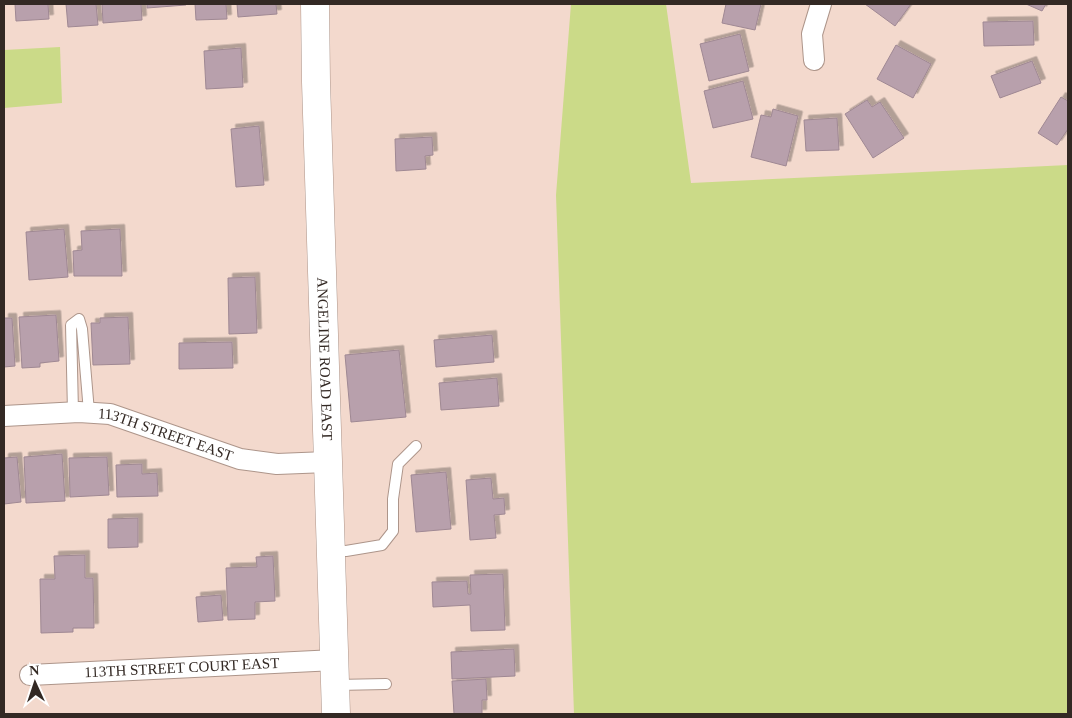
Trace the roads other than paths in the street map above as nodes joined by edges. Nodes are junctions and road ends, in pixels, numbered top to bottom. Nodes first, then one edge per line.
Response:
1 (315, 4) edge
2 (821, 4) edge
3 (814, 60) dead end
4 (81, 412) junction
5 (4, 416) edge
6 (416, 446) dead end
7 (327, 462) junction
8 (331, 550) junction
9 (335, 673) junction
10 (30, 675) dead end
11 (386, 684) dead end
12 (336, 714) edge

1 - 7 street, ANGELINE ROAD EAST
2 - 3 street
4 - 4 lane
4 - 5 street, 113TH STREET EAST
4 - 7 street, 113TH STREET EAST
6 - 8 lane
7 - 8 street, ANGELINE ROAD EAST
8 - 9 street, ANGELINE ROAD EAST
9 - 10 street, 113TH STREET COURT EAST
9 - 11 lane
9 - 12 street, ANGELINE ROAD EAST

